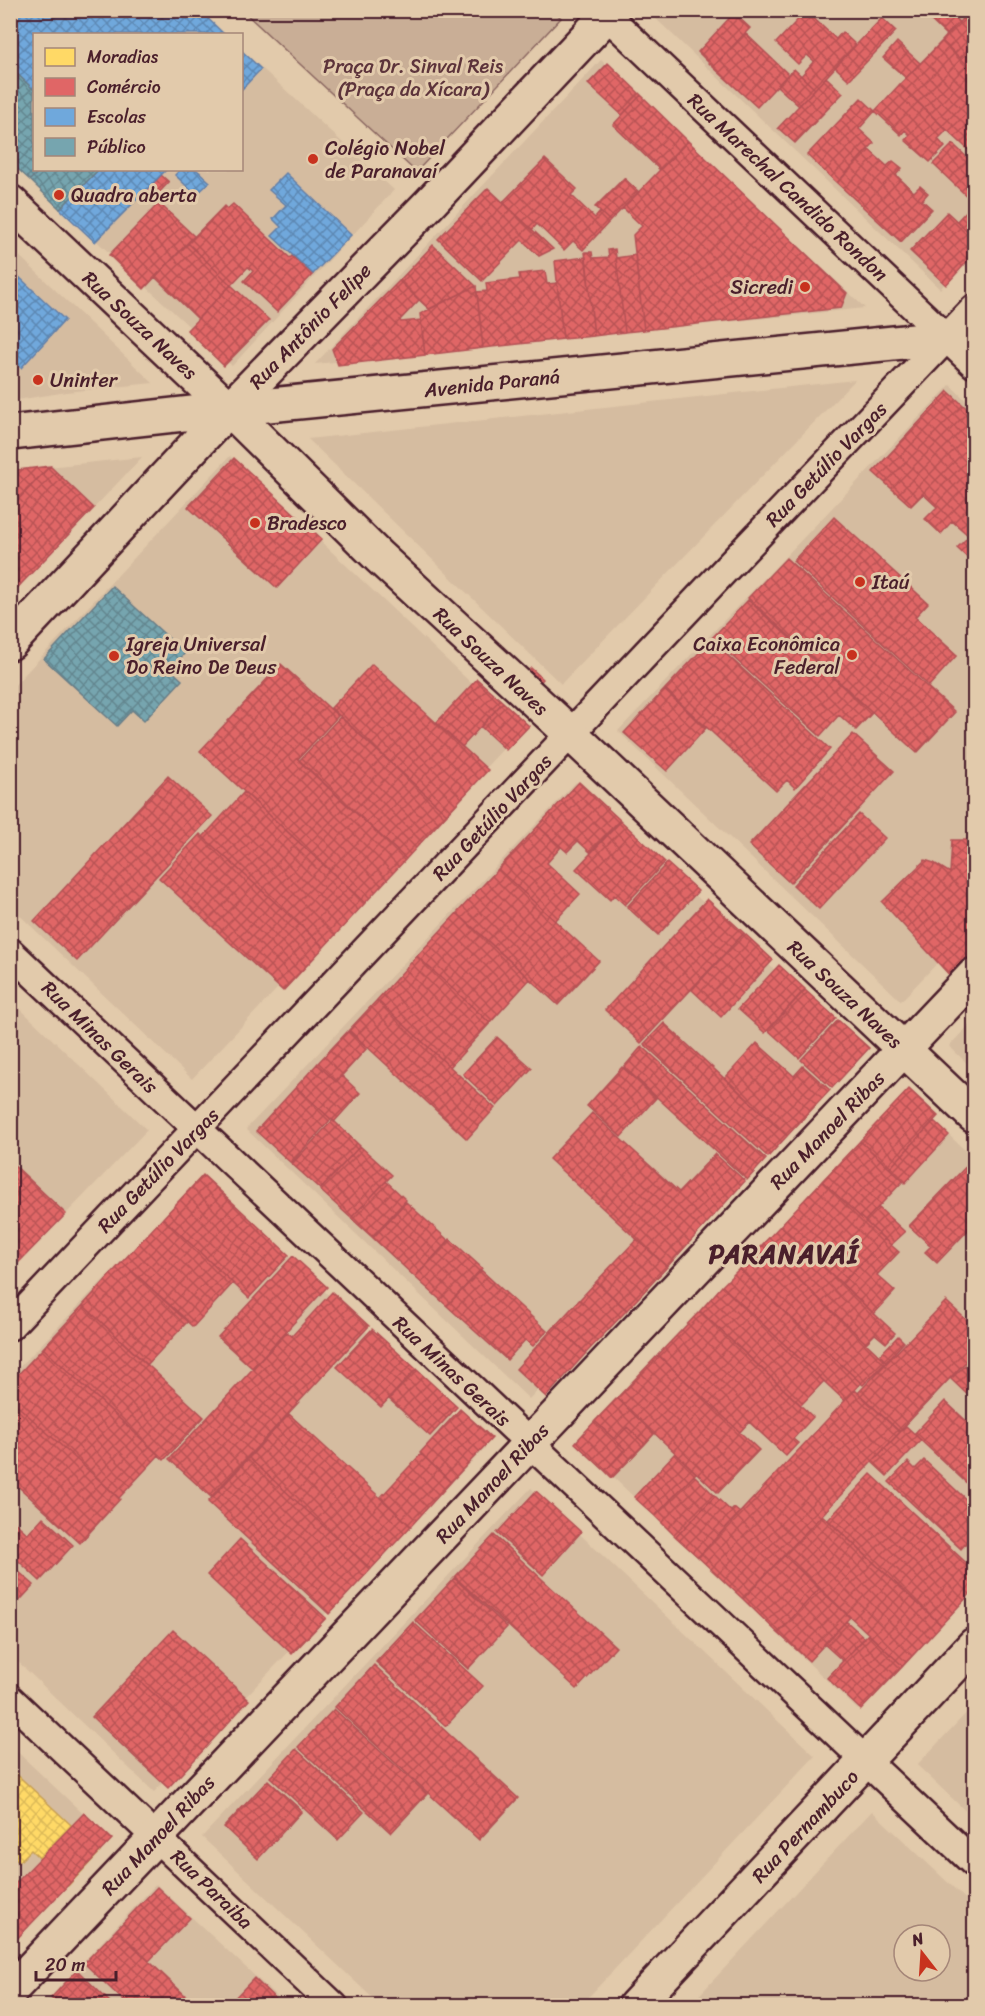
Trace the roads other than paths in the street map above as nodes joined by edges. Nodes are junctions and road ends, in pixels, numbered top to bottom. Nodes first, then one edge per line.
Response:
1 (607, 12) edge
2 (10, 202) edge
3 (975, 309) edge
4 (961, 336) edge
5 (975, 364) edge
6 (229, 409) junction
7 (10, 433) edge
8 (10, 643) edge
9 (571, 734) junction
10 (10, 952) edge
11 (975, 975) edge
12 (904, 1049) junction
13 (975, 1116) edge
14 (197, 1129) junction
15 (10, 1326) edge
16 (529, 1444) junction
17 (975, 1645) edge
18 (10, 1699) edge
19 (867, 1760) junction
20 (157, 1836) junction
21 (975, 1863) edge
22 (10, 1991) edge
23 (334, 2006) edge
24 (635, 2006) edge

1 - 4 street, Rua Marechal Candido Rondon
1 - 6 street, Rua Antônio Felipe
2 - 6 street, Rua Souza Naves
3 - 4 street, Rua Getúlio Vargas
4 - 5 street, Rua Marechal Candido Rondon
4 - 6 street, Avenida Paraná
4 - 9 street, Rua Getúlio Vargas
6 - 7 street, Avenida Paraná
6 - 8 street, Rua Antônio Felipe
6 - 9 street, Rua Souza Naves
9 - 12 street, Rua Souza Naves
9 - 14 street, Rua Getúlio Vargas
10 - 14 street, Rua Minas Gerais
11 - 12 street, Rua Manoel Ribas
12 - 13 street, Rua Souza Naves
12 - 16 street, Rua Manoel Ribas
14 - 15 street, Rua Getúlio Vargas
14 - 16 street, Rua Minas Gerais
16 - 19 street, Rua Minas Gerais
16 - 20 street, Rua Manoel Ribas
17 - 19 street, Rua Pernambuco
18 - 20 street, Rua Paraiba
19 - 21 street, Rua Minas Gerais
19 - 24 street, Rua Pernambuco
20 - 22 street, Rua Manoel Ribas
20 - 23 street, Rua Paraiba

